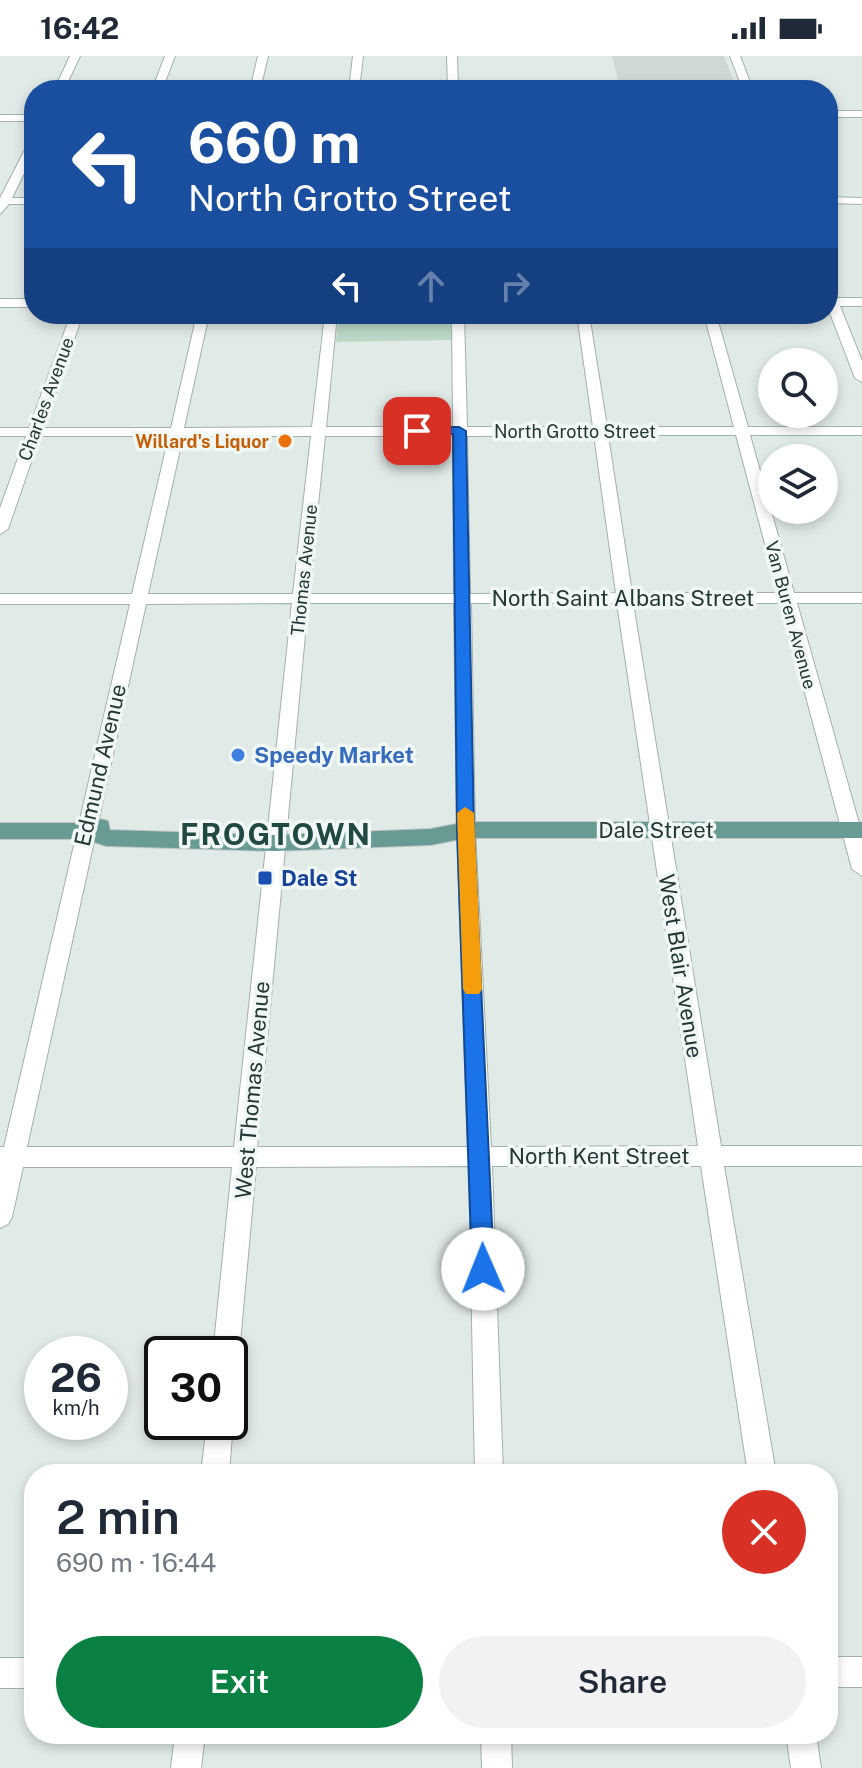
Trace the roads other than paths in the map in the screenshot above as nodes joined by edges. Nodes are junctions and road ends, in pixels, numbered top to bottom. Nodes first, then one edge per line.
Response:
1 (75, 56) edge
2 (170, 56) edge
3 (263, 56) edge
4 (358, 56) edge
5 (452, 56) edge
6 (735, 56) edge
7 (64, 80) edge
8 (161, 80) edge
9 (257, 80) edge
10 (355, 80) edge
11 (453, 80) edge
12 (744, 80) edge
13 (838, 114) edge
14 (862, 114) edge
15 (0, 118) edge
16 (24, 118) edge
17 (24, 161) edge
18 (838, 200) edge
19 (862, 201) edge
20 (24, 202) edge
21 (2, 204) edge
22 (838, 300) edge
23 (862, 302) edge
24 (0, 303) edge
25 (24, 303) edge
26 (838, 321) edge
27 (73, 324) edge
28 (201, 324) edge
29 (330, 324) edge
30 (458, 324) edge
31 (584, 324) edge
32 (713, 324) edge
33 (862, 378) edge
34 (176, 431) junction
35 (459, 431) junction
36 (600, 431) junction
37 (741, 431) junction
38 (862, 431) edge
39 (0, 432) edge
40 (35, 432) junction
41 (319, 432) junction
42 (0, 529) edge
43 (301, 598) junction
44 (462, 598) junction
45 (625, 598) junction
46 (786, 598) junction
47 (862, 598) edge
48 (0, 599) edge
49 (138, 599) junction
50 (659, 830) junction
51 (856, 830) edge
52 (0, 831) edge
53 (85, 831) junction
54 (458, 831) junction
55 (276, 834) junction
56 (862, 869) edge
57 (712, 1155) junction
58 (480, 1156) junction
59 (862, 1156) edge
60 (7, 1157) edge
61 (245, 1157) junction
62 (0, 1217) edge
63 (228, 1336) edge
64 (218, 1440) edge
65 (216, 1464) edge
66 (489, 1464) edge
67 (760, 1464) edge
68 (838, 1672) edge
69 (862, 1672) edge
70 (0, 1673) edge
71 (24, 1673) edge
72 (189, 1744) edge
73 (496, 1744) edge
74 (802, 1744) edge
75 (186, 1768) edge
76 (497, 1768) edge
77 (806, 1768) edge

1 - 7 street
2 - 8 street
3 - 9 street
4 - 10 street
5 - 11 street
6 - 12 street
13 - 14 street
15 - 16 street
17 - 21 street
18 - 19 street
20 - 21 street
22 - 23 street
24 - 25 street
26 - 33 street
27 - 40 street, Charles Avenue
28 - 34 street, Edmund Avenue
29 - 41 street, Thomas Avenue
30 - 35 street
31 - 36 street, West Blair Avenue
32 - 37 street, Van Buren Avenue
34 - 40 street, North Grotto Street
34 - 41 street, North Grotto Street
34 - 49 street, Edmund Avenue
35 - 36 street, North Grotto Street
35 - 41 street, North Grotto Street
35 - 44 street
36 - 37 street, North Grotto Street
36 - 45 street, West Blair Avenue
37 - 38 street, North Grotto Street
37 - 46 street, Van Buren Avenue
39 - 40 street, North Grotto Street
40 - 42 street, Charles Avenue
41 - 43 street, Thomas Avenue
43 - 44 street, North Saint Albans Street
43 - 49 street, North Saint Albans Street
43 - 55 street, Thomas Avenue
44 - 45 street, North Saint Albans Street
44 - 54 street
45 - 46 street, North Saint Albans Street
45 - 50 street, West Blair Avenue
46 - 47 street, North Saint Albans Street
46 - 51 street, Van Buren Avenue
48 - 49 street, North Saint Albans Street
49 - 53 street, Edmund Avenue
50 - 51 main road, Dale Street
50 - 54 main road, Dale Street
50 - 57 street, West Blair Avenue
51 - 56 street, Van Buren Avenue
52 - 53 main road, Dale Street
53 - 55 main road, Dale Street
53 - 60 street, Edmund Avenue
54 - 55 main road, Dale Street
54 - 58 street
55 - 61 street, West Thomas Avenue
57 - 58 street, North Kent Street
57 - 59 street, North Kent Street
57 - 67 street, West Blair Avenue
58 - 61 street, North Kent Street
58 - 66 street
60 - 61 street, North Kent Street
60 - 62 street, Edmund Avenue
61 - 63 street, West Thomas Avenue
64 - 65 street
68 - 69 street
70 - 71 street
72 - 75 street
73 - 76 street
74 - 77 street

